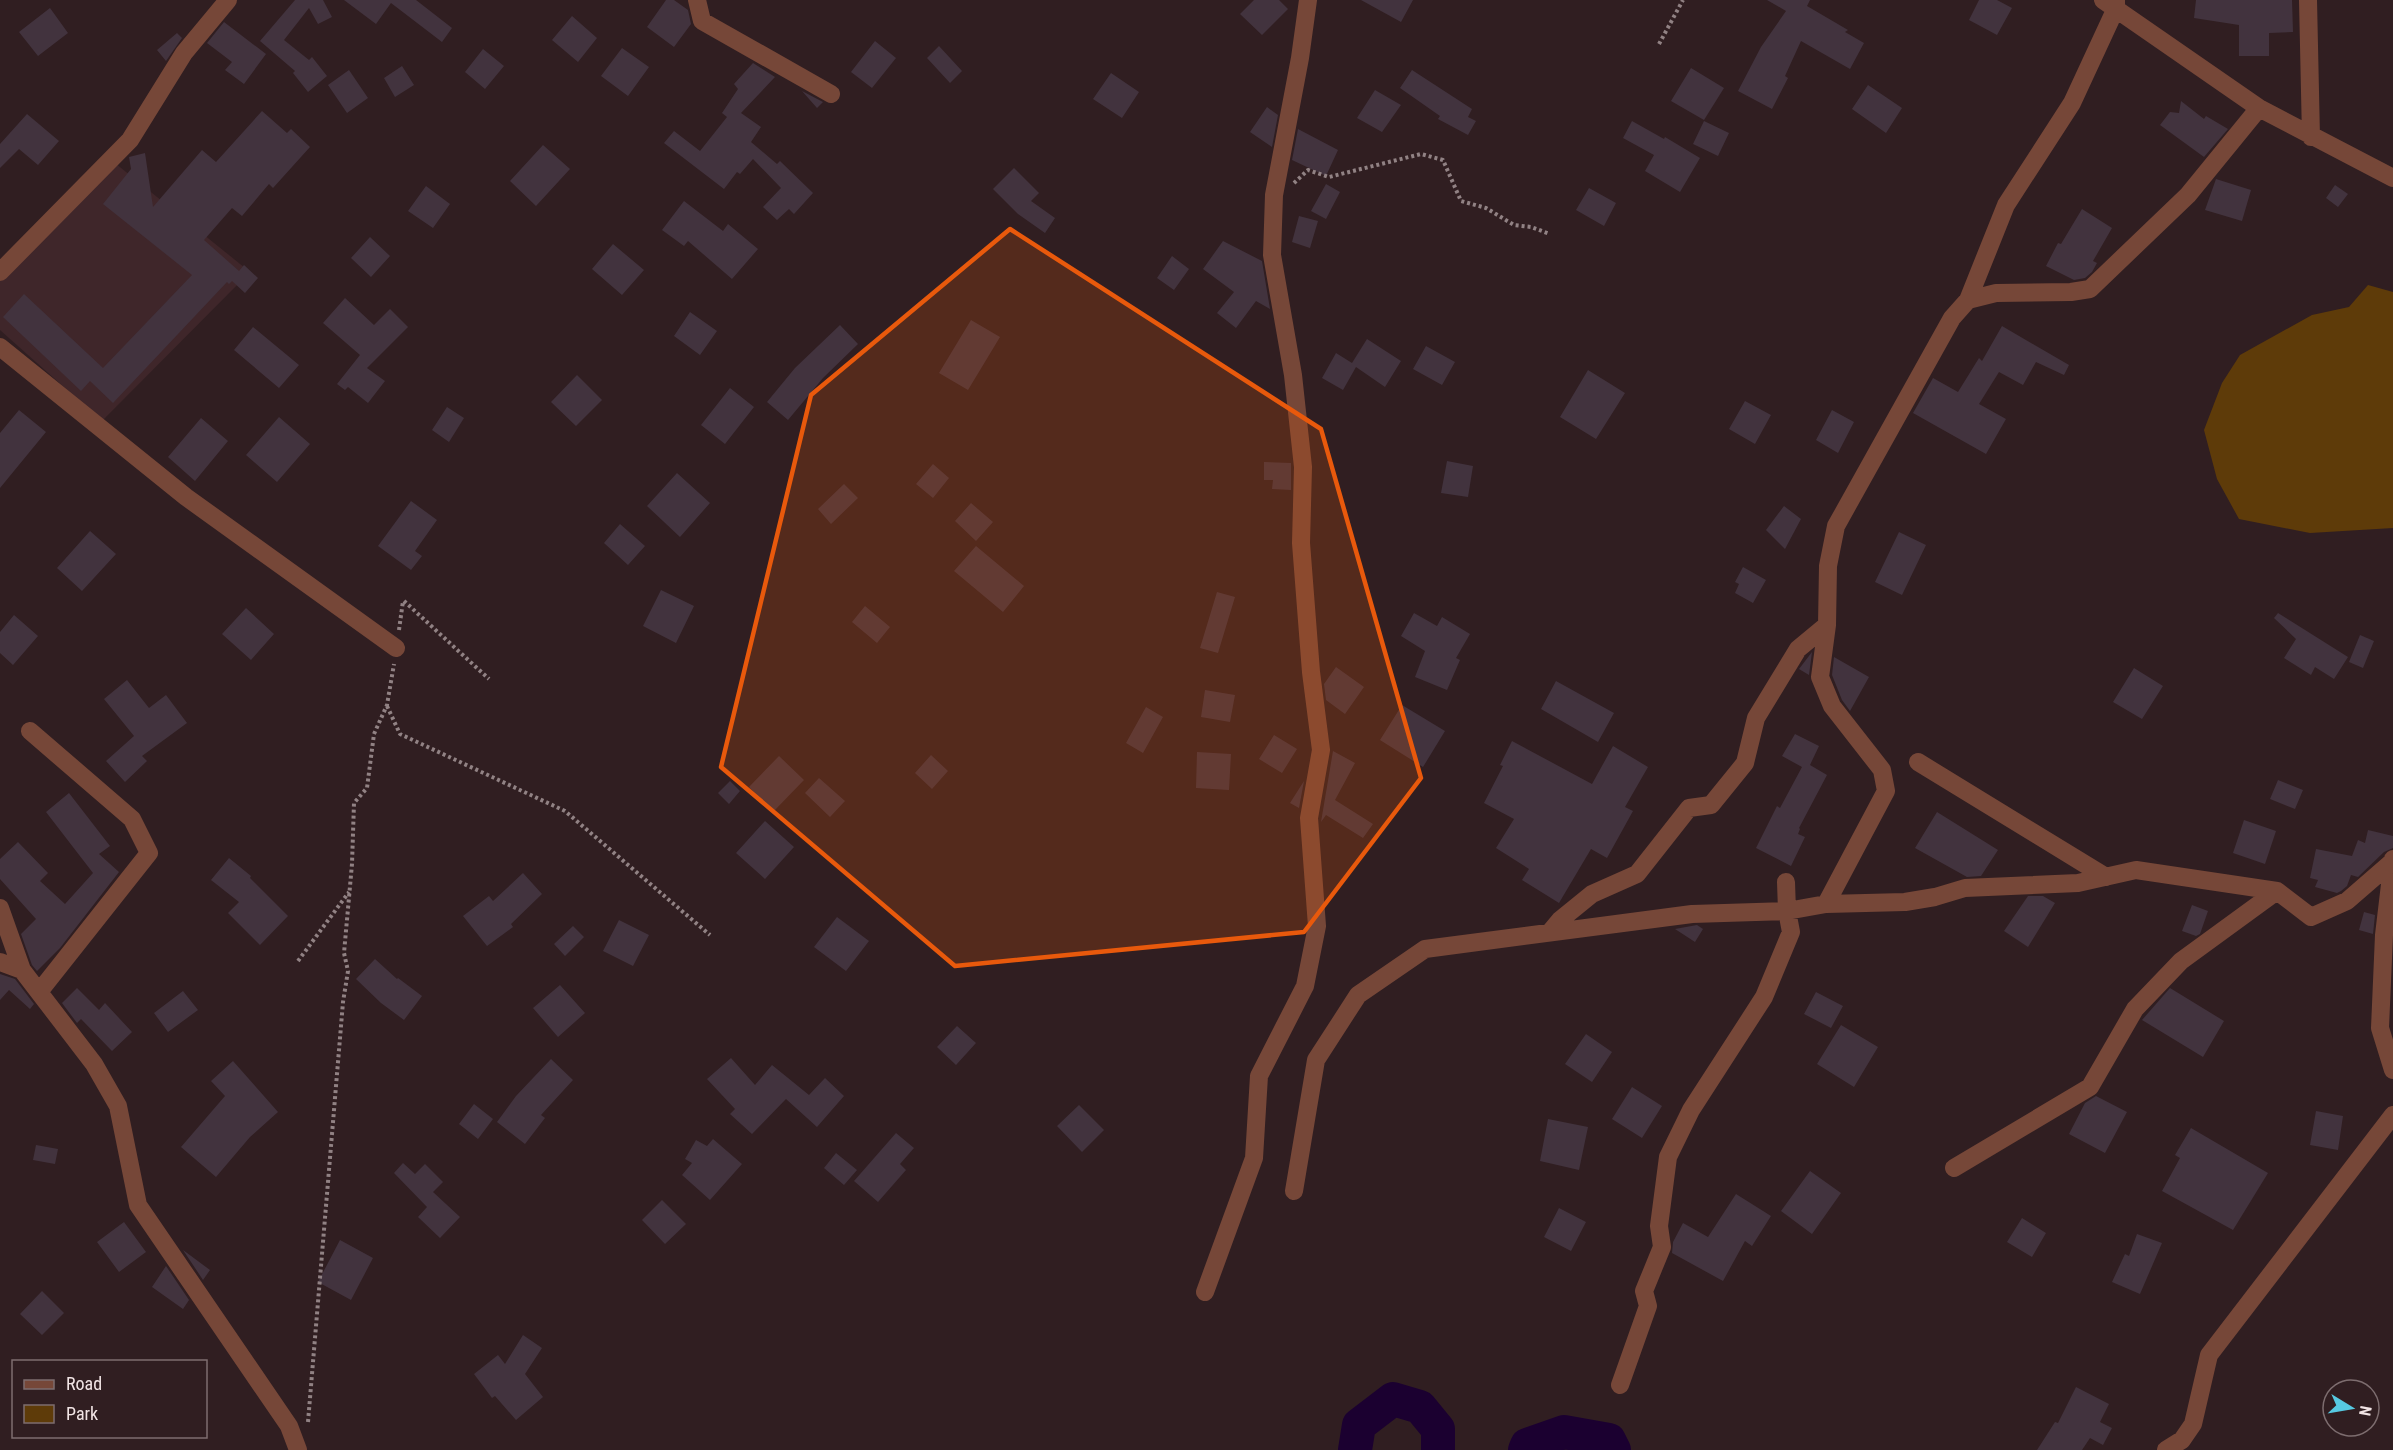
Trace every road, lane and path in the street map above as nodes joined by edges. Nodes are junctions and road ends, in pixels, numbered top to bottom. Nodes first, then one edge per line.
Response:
1 (228, 0) edge
2 (697, 0) edge
3 (1308, 0) edge
4 (1683, 0) edge
5 (2308, 0) edge
6 (2112, 3) edge
7 (1659, 44) dead end
8 (831, 93) dead end
9 (2259, 108) junction
10 (2312, 137) junction
11 (2393, 178) edge
12 (1274, 195) junction
13 (1550, 234) dead end
14 (0, 272) edge
15 (1968, 300) junction
16 (0, 348) edge
17 (403, 601) dead end
18 (1827, 625) junction
19 (396, 648) dead end
20 (489, 679) dead end
21 (30, 731) dead end
22 (1918, 762) dead end
23 (2393, 861) edge
24 (2106, 877) junction
25 (1786, 882) dead end
26 (349, 891) junction
27 (2277, 891) junction
28 (1826, 904) junction
29 (0, 908) edge
30 (1787, 911) junction
31 (1550, 932) junction
32 (710, 935) dead end
33 (298, 961) dead end
34 (0, 962) edge
35 (22, 970) junction
36 (39, 992) junction
37 (2393, 1070) edge
38 (2393, 1115) edge
39 (1954, 1168) dead end
40 (1294, 1191) dead end
41 (1205, 1292) dead end
42 (1620, 1385) dead end
43 (307, 1426) dead end
44 (298, 1450) edge
45 (2166, 1450) edge

1 - 14 street
2 - 8 street
3 - 12 street
4 - 7 path
5 - 10 street
6 - 9 street
6 - 15 street
9 - 10 street
9 - 15 street
10 - 11 street
12 - 13 path
12 - 41 street
15 - 18 street
16 - 19 street
17 - 20 path
18 - 28 street
18 - 31 street
21 - 36 street
22 - 24 street
23 - 27 street
23 - 37 street
24 - 27 street
24 - 28 street
25 - 30 street
26 - 32 path
26 - 33 path
26 - 43 path
27 - 39 street
28 - 30 street
29 - 35 street
30 - 31 street
30 - 42 street
31 - 40 street
34 - 35 street
35 - 36 street
36 - 44 street
38 - 45 street

